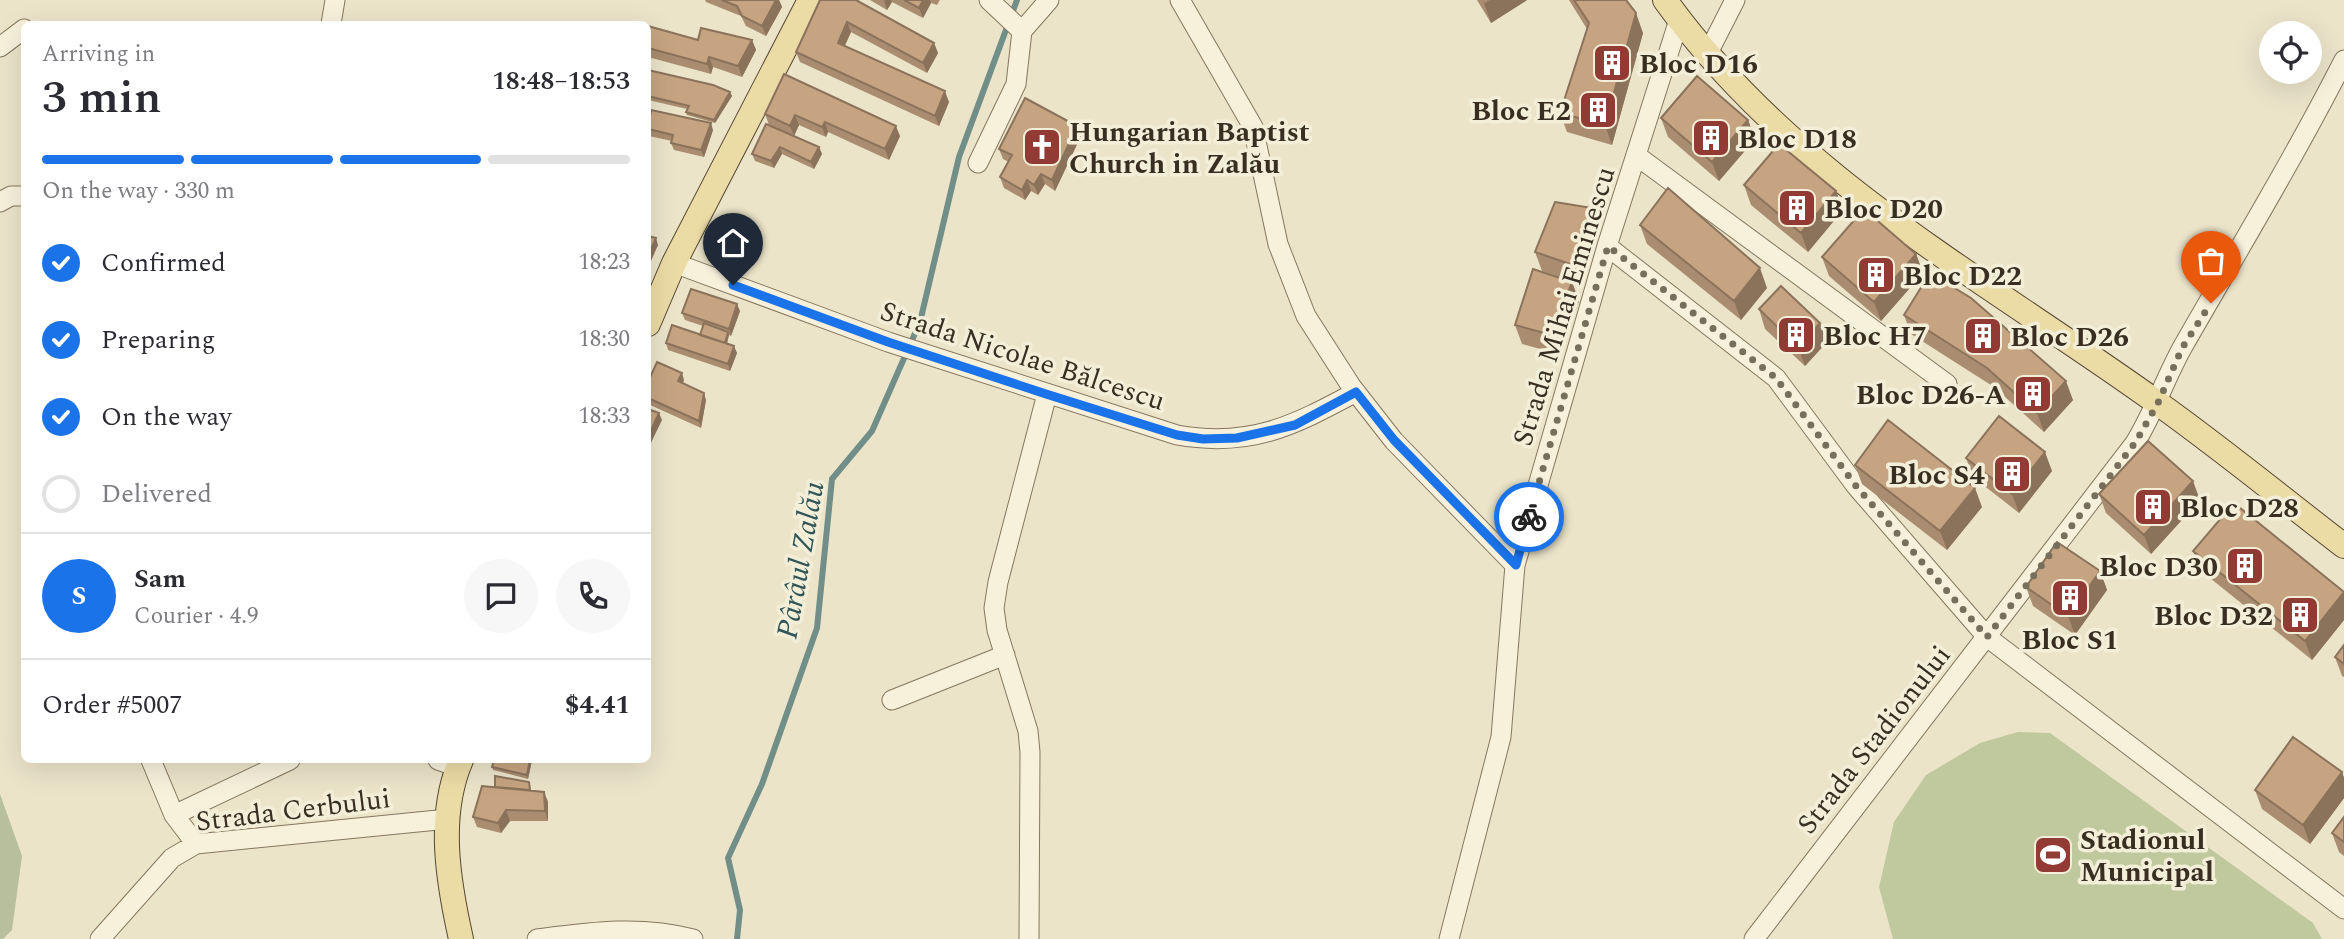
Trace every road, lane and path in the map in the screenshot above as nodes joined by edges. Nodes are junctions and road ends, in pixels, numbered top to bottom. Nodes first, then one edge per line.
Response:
1 (335, 0) edge
2 (810, 0) edge
3 (1049, 0) edge
4 (1180, 0) edge
5 (1735, 0) edge
6 (990, 1) edge
7 (1672, 10) edge
8 (332, 21) edge
9 (1022, 31) junction
10 (21, 32) edge
11 (0, 46) edge
12 (1708, 53) junction
13 (2344, 60) edge
14 (1637, 156) junction
15 (978, 163) dead end
16 (21, 196) edge
17 (0, 202) edge
18 (1608, 246) junction
19 (674, 263) junction
20 (651, 317) edge
21 (1947, 384) dead end
22 (1356, 392) junction
23 (1046, 394) junction
24 (2158, 403) junction
25 (2344, 546) edge
26 (1516, 565) junction
27 (1987, 637) junction
28 (1004, 655) junction
29 (892, 700) dead end
30 (152, 763) edge
31 (284, 763) edge
32 (452, 763) edge
33 (174, 815) junction
34 (448, 819) junction
35 (196, 844) junction
36 (2344, 909) edge
37 (100, 939) edge
38 (461, 939) edge
39 (537, 939) edge
40 (694, 939) edge
41 (1029, 939) edge
42 (1449, 939) edge
43 (1754, 939) edge

1 - 8 street
2 - 19 main road
3 - 9 street
4 - 22 street
5 - 12 street
6 - 9 street
7 - 12 main road
7 - 14 street, Strada Mihai Eminescu
9 - 15 street
10 - 11 street
12 - 24 main road
13 - 24 street, Strada Stadionului
14 - 18 street, Strada Mihai Eminescu
14 - 21 street
16 - 17 street
18 - 26 street, Strada Mihai Eminescu
18 - 27 street
19 - 20 main road
19 - 23 street, Strada Nicolae Bălcescu
22 - 23 street, Strada Nicolae Bălcescu
22 - 26 street
23 - 28 street
24 - 25 main road
24 - 27 street, Strada Stadionului
26 - 42 street, Strada Mihai Eminescu
27 - 36 street
27 - 43 street, Strada Stadionului
28 - 29 street
28 - 41 street
30 - 33 street
31 - 33 street, Strada Cerbului
32 - 34 main road
33 - 35 street
34 - 35 street, Strada Cerbului
34 - 38 main road
35 - 37 street, Strada Cerbului
39 - 40 street

